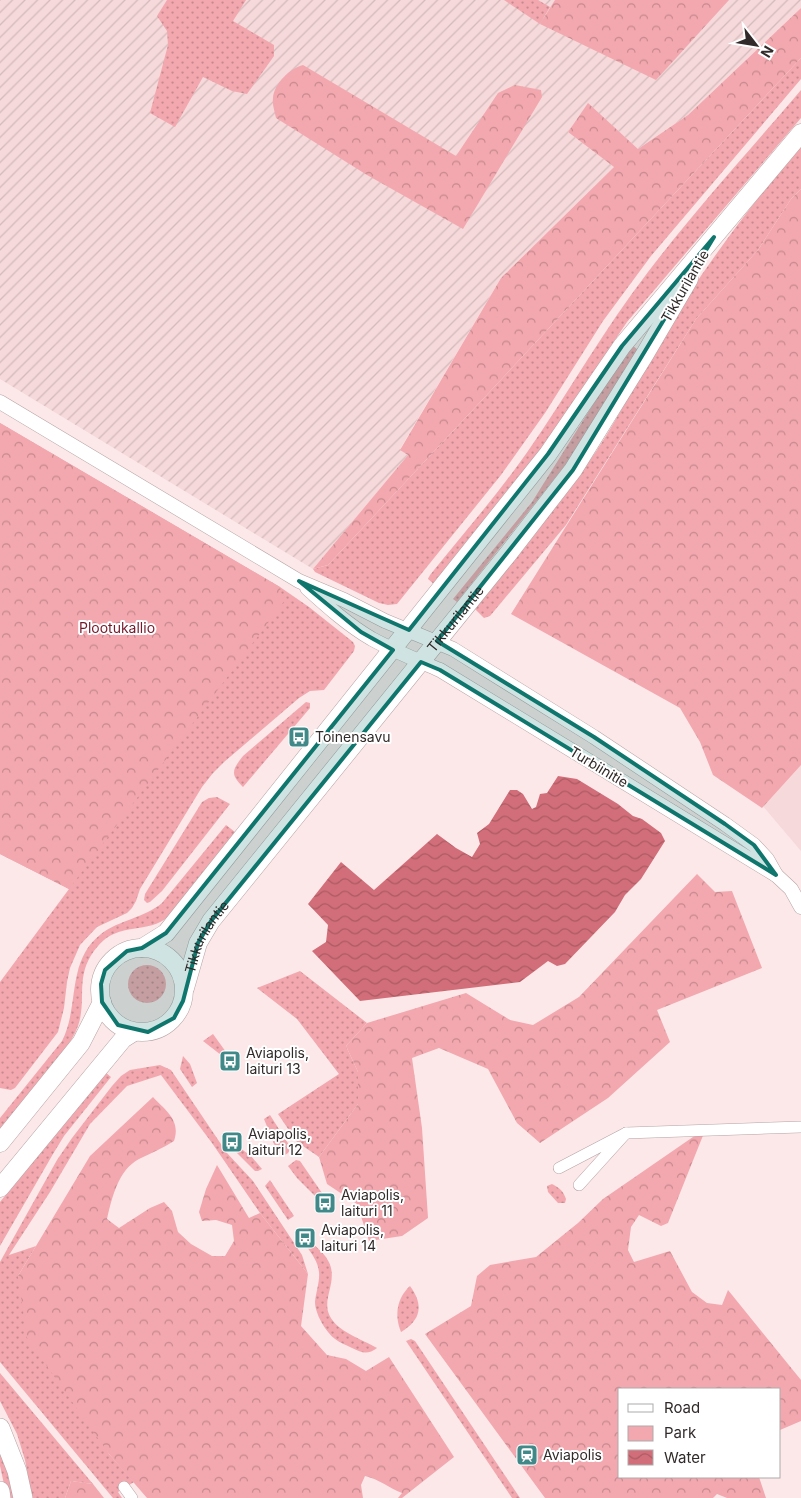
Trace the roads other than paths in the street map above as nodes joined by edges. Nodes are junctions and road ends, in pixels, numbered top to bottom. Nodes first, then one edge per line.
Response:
1 (801, 133) edge
2 (714, 237) junction
3 (0, 402) edge
4 (299, 581) junction
5 (409, 630) junction
6 (437, 641) junction
7 (393, 650) junction
8 (420, 662) junction
9 (776, 875) junction
10 (801, 907) edge
11 (142, 948) junction
12 (185, 988) junction
13 (102, 1002) junction
14 (134, 1032) junction
15 (801, 1127) edge
16 (626, 1133) junction
17 (0, 1143) edge
18 (559, 1168) dead end
19 (579, 1185) dead end
20 (0, 1188) edge
21 (0, 1428) edge
22 (124, 1487) dead end
23 (0, 1490) edge
24 (2, 1498) edge
25 (22, 1498) edge
26 (132, 1498) edge

1 - 2 main road, Tikkurilantie
2 - 5 main road, Tikkurilantie
2 - 6 main road, Tikkurilantie
3 - 4 street
4 - 5 street
4 - 7 street
5 - 6 street
5 - 7 main road, Tikkurilantie
6 - 8 main road, Tikkurilantie
6 - 9 street, Turbiinitie
7 - 8 street
7 - 11 main road, Tikkurilantie
8 - 9 street, Turbiinitie
8 - 12 main road, Tikkurilantie
9 - 10 street, Turbiinitie
11 - 12 main road
11 - 13 main road
12 - 14 main road
13 - 14 main road
13 - 17 main road
14 - 20 main road
15 - 16 street
16 - 18 street
16 - 19 street
21 - 25 highway
22 - 26 street
23 - 24 highway

